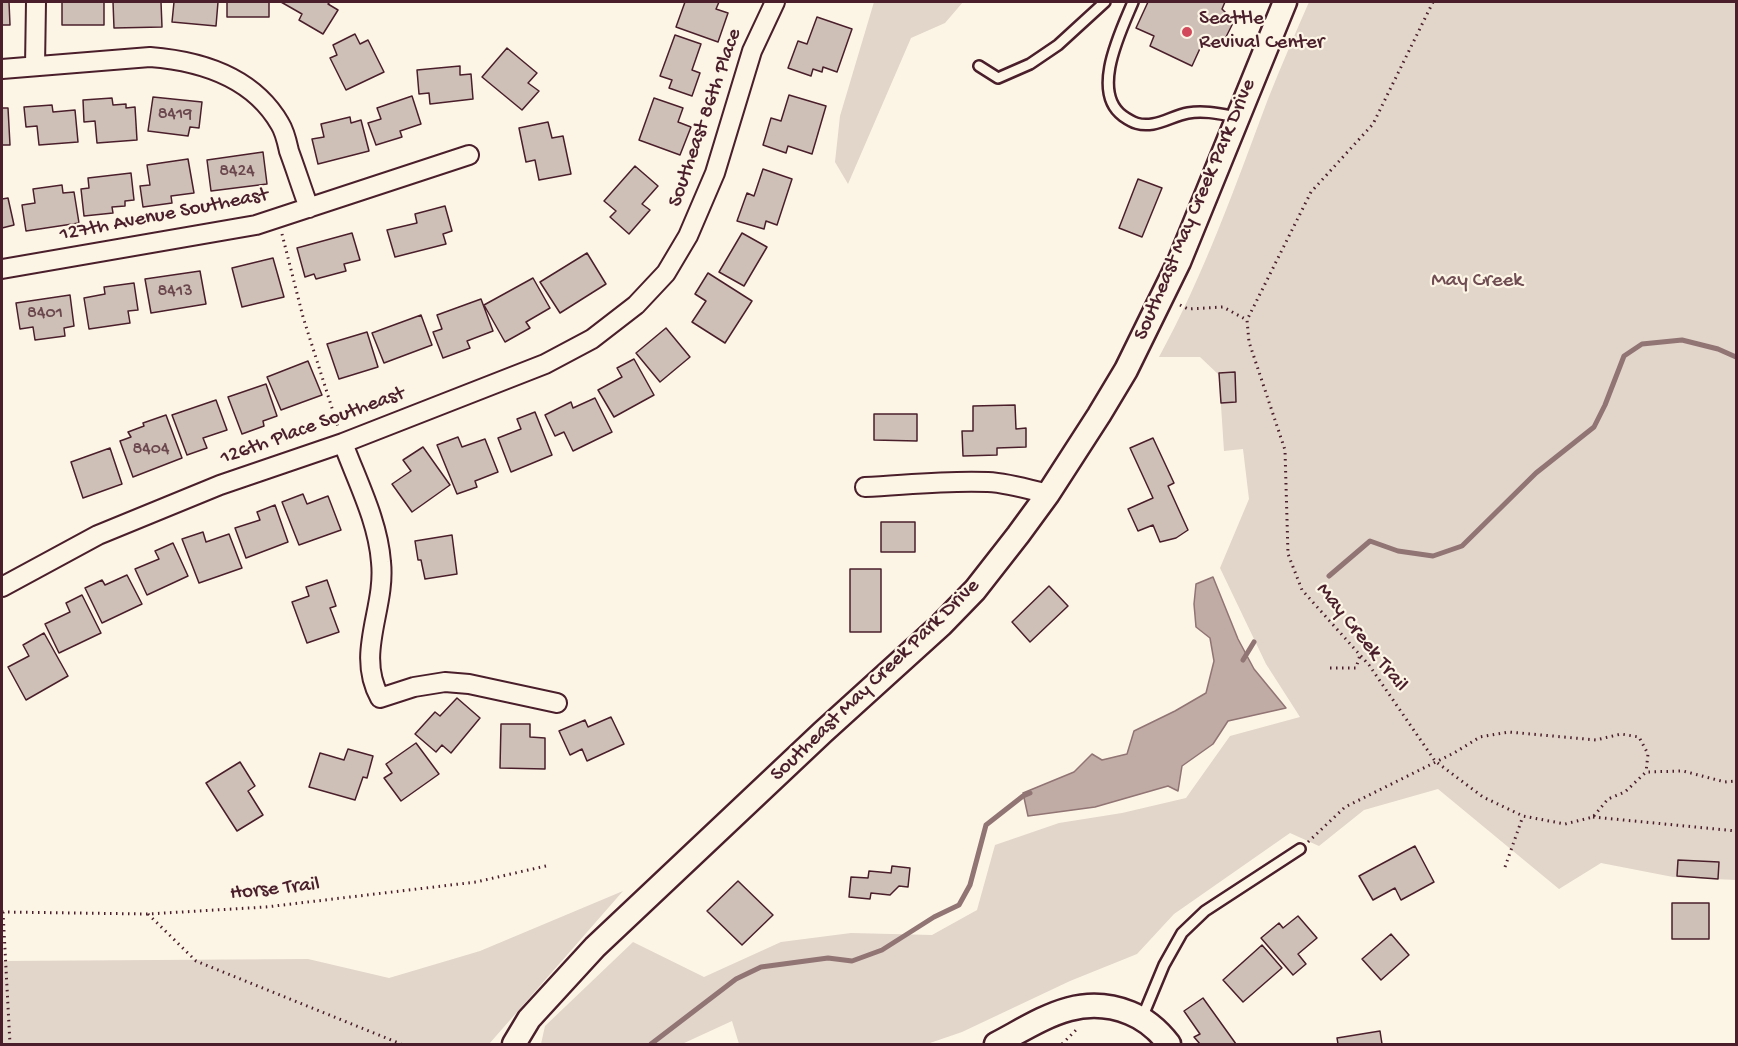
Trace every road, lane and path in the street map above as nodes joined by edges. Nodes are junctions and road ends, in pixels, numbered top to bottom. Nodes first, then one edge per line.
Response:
1 (36, 2) edge
2 (775, 2) edge
3 (1105, 2) edge
4 (1133, 2) edge
5 (1285, 2) edge
6 (1433, 2) edge
7 (35, 66) junction
8 (979, 66) dead end
9 (2, 69) edge
10 (1238, 117) junction
11 (469, 155) dead end
12 (309, 208) junction
13 (278, 218) junction
14 (2, 269) edge
15 (1162, 298) junction
16 (636, 305) joint
17 (1247, 320) junction
18 (343, 443) junction
19 (865, 487) dead end
20 (1048, 494) junction
21 (2, 587) edge
22 (1360, 655) junction
23 (1330, 668) dead end
24 (557, 703) dead end
25 (1435, 761) junction
26 (1646, 772) junction
27 (1737, 781) edge
28 (1523, 816) junction
29 (1593, 817) junction
30 (1737, 831) edge
31 (1300, 849) joint
32 (549, 865) dead end
33 (1505, 867) dead end
34 (2, 912) edge
35 (148, 914) junction
36 (1142, 1018) junction
37 (1081, 1026) dead end
38 (9, 1044) edge
39 (401, 1044) edge
40 (514, 1044) edge
41 (996, 1044) edge
42 (1062, 1044) edge
43 (1169, 1044) edge

1 - 7 street
2 - 16 street, Southeast 86th Place
3 - 8 lane
4 - 10 lane
5 - 10 street, Southeast May Creek Park Drive
6 - 17 path
7 - 9 street
7 - 12 street
10 - 15 street, Southeast May Creek Park Drive
11 - 12 street, 127th Avenue Southeast
12 - 13 street, 127th Avenue Southeast
13 - 14 street, 127th Avenue Southeast
13 - 18 path
15 - 17 path
15 - 20 street, Southeast May Creek Park Drive
16 - 18 street, 126th Place Southeast
17 - 22 path, May Creek Trail
18 - 21 street, 126th Place Southeast
18 - 24 street
19 - 20 street
20 - 40 street, Southeast May Creek Park Drive
22 - 23 path
22 - 25 path, May Creek Trail
25 - 26 path
25 - 28 path, May Creek Trail
25 - 31 path
26 - 27 path
26 - 29 path
28 - 29 path, May Creek Trail
28 - 33 path
29 - 30 path
31 - 36 lane
32 - 35 path, Horse Trail
34 - 35 path, Horse Trail
34 - 38 path
35 - 39 path
36 - 41 street
36 - 43 street
37 - 42 path

